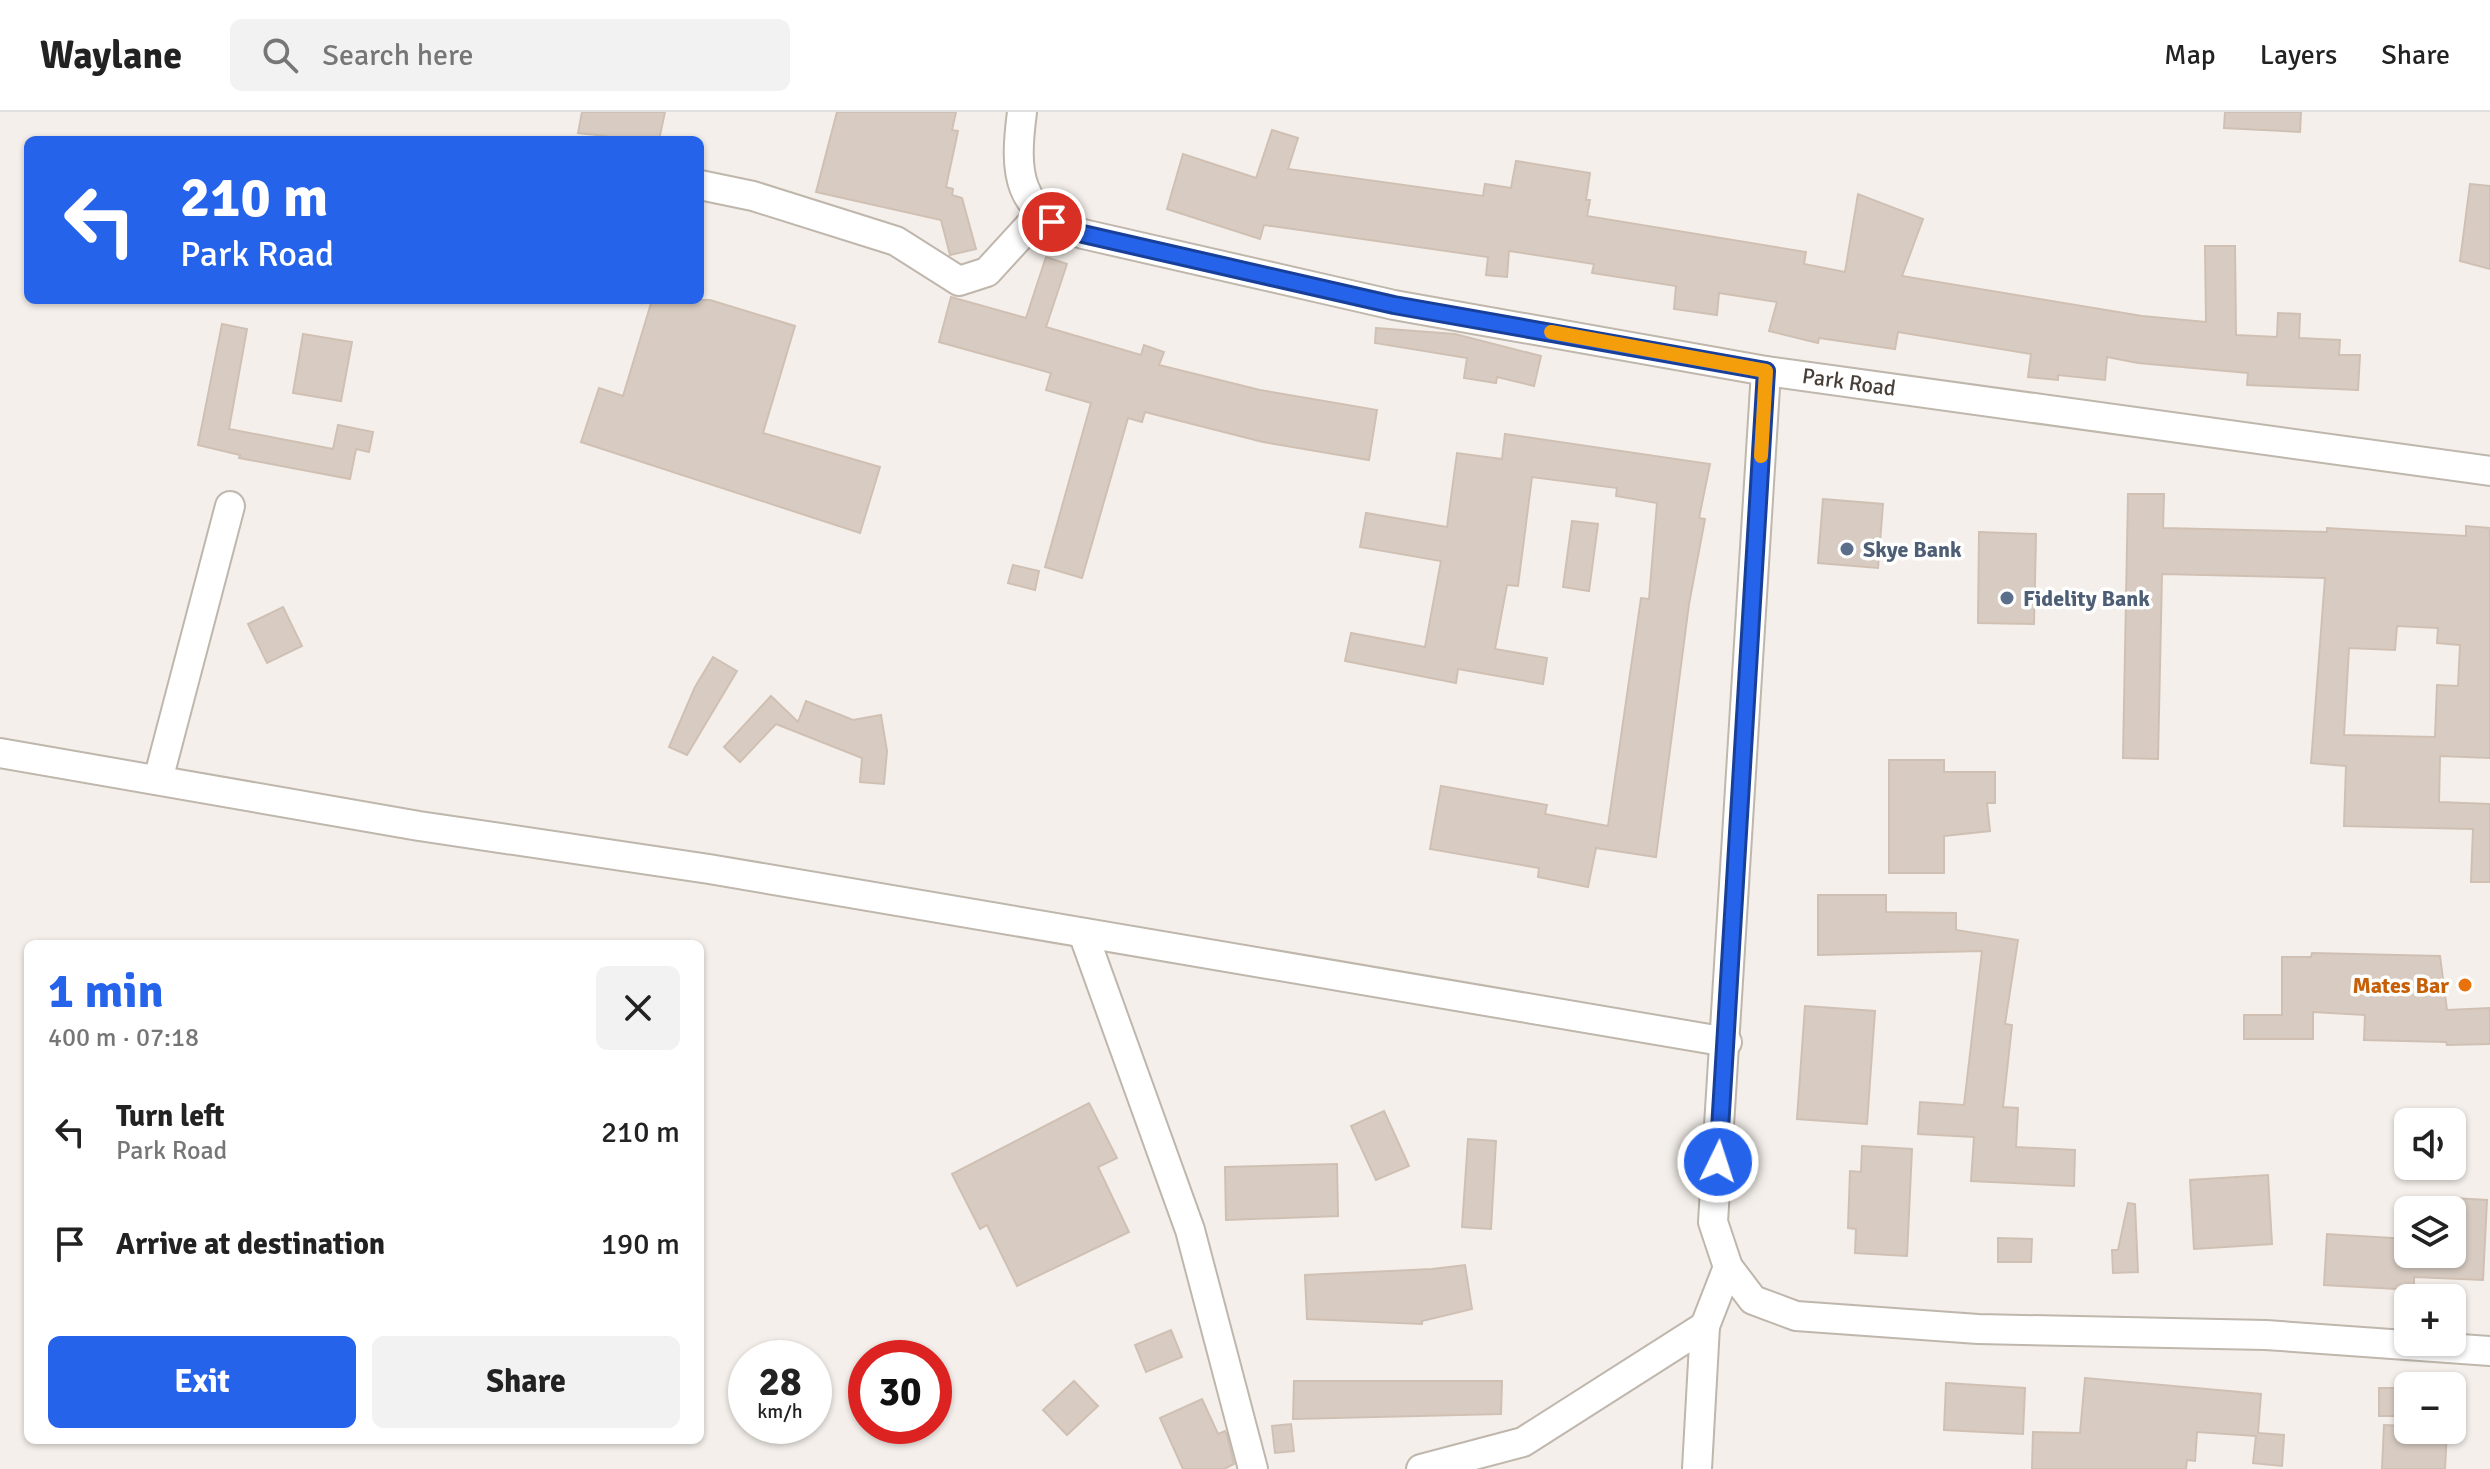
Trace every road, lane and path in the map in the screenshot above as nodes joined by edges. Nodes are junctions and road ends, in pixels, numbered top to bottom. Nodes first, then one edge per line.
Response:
1 (1022, 112) edge
2 (704, 186) edge
3 (1041, 213) junction
4 (1766, 371) junction
5 (2490, 471) edge
6 (230, 506) dead end
7 (0, 753) edge
8 (158, 780) junction
9 (1083, 933) junction
10 (1727, 1042) junction
11 (1728, 1267) junction
12 (1705, 1326) junction
13 (2490, 1351) edge
14 (1253, 1469) edge
15 (1421, 1469) edge
16 (1697, 1469) edge

1 - 3 street
2 - 3 street
3 - 4 street, Park Road
4 - 5 street, Park Road
4 - 10 street
6 - 8 street
7 - 8 street
8 - 9 street
9 - 10 street
9 - 14 street
10 - 11 street
11 - 12 street
11 - 13 street
12 - 15 street
12 - 16 street

